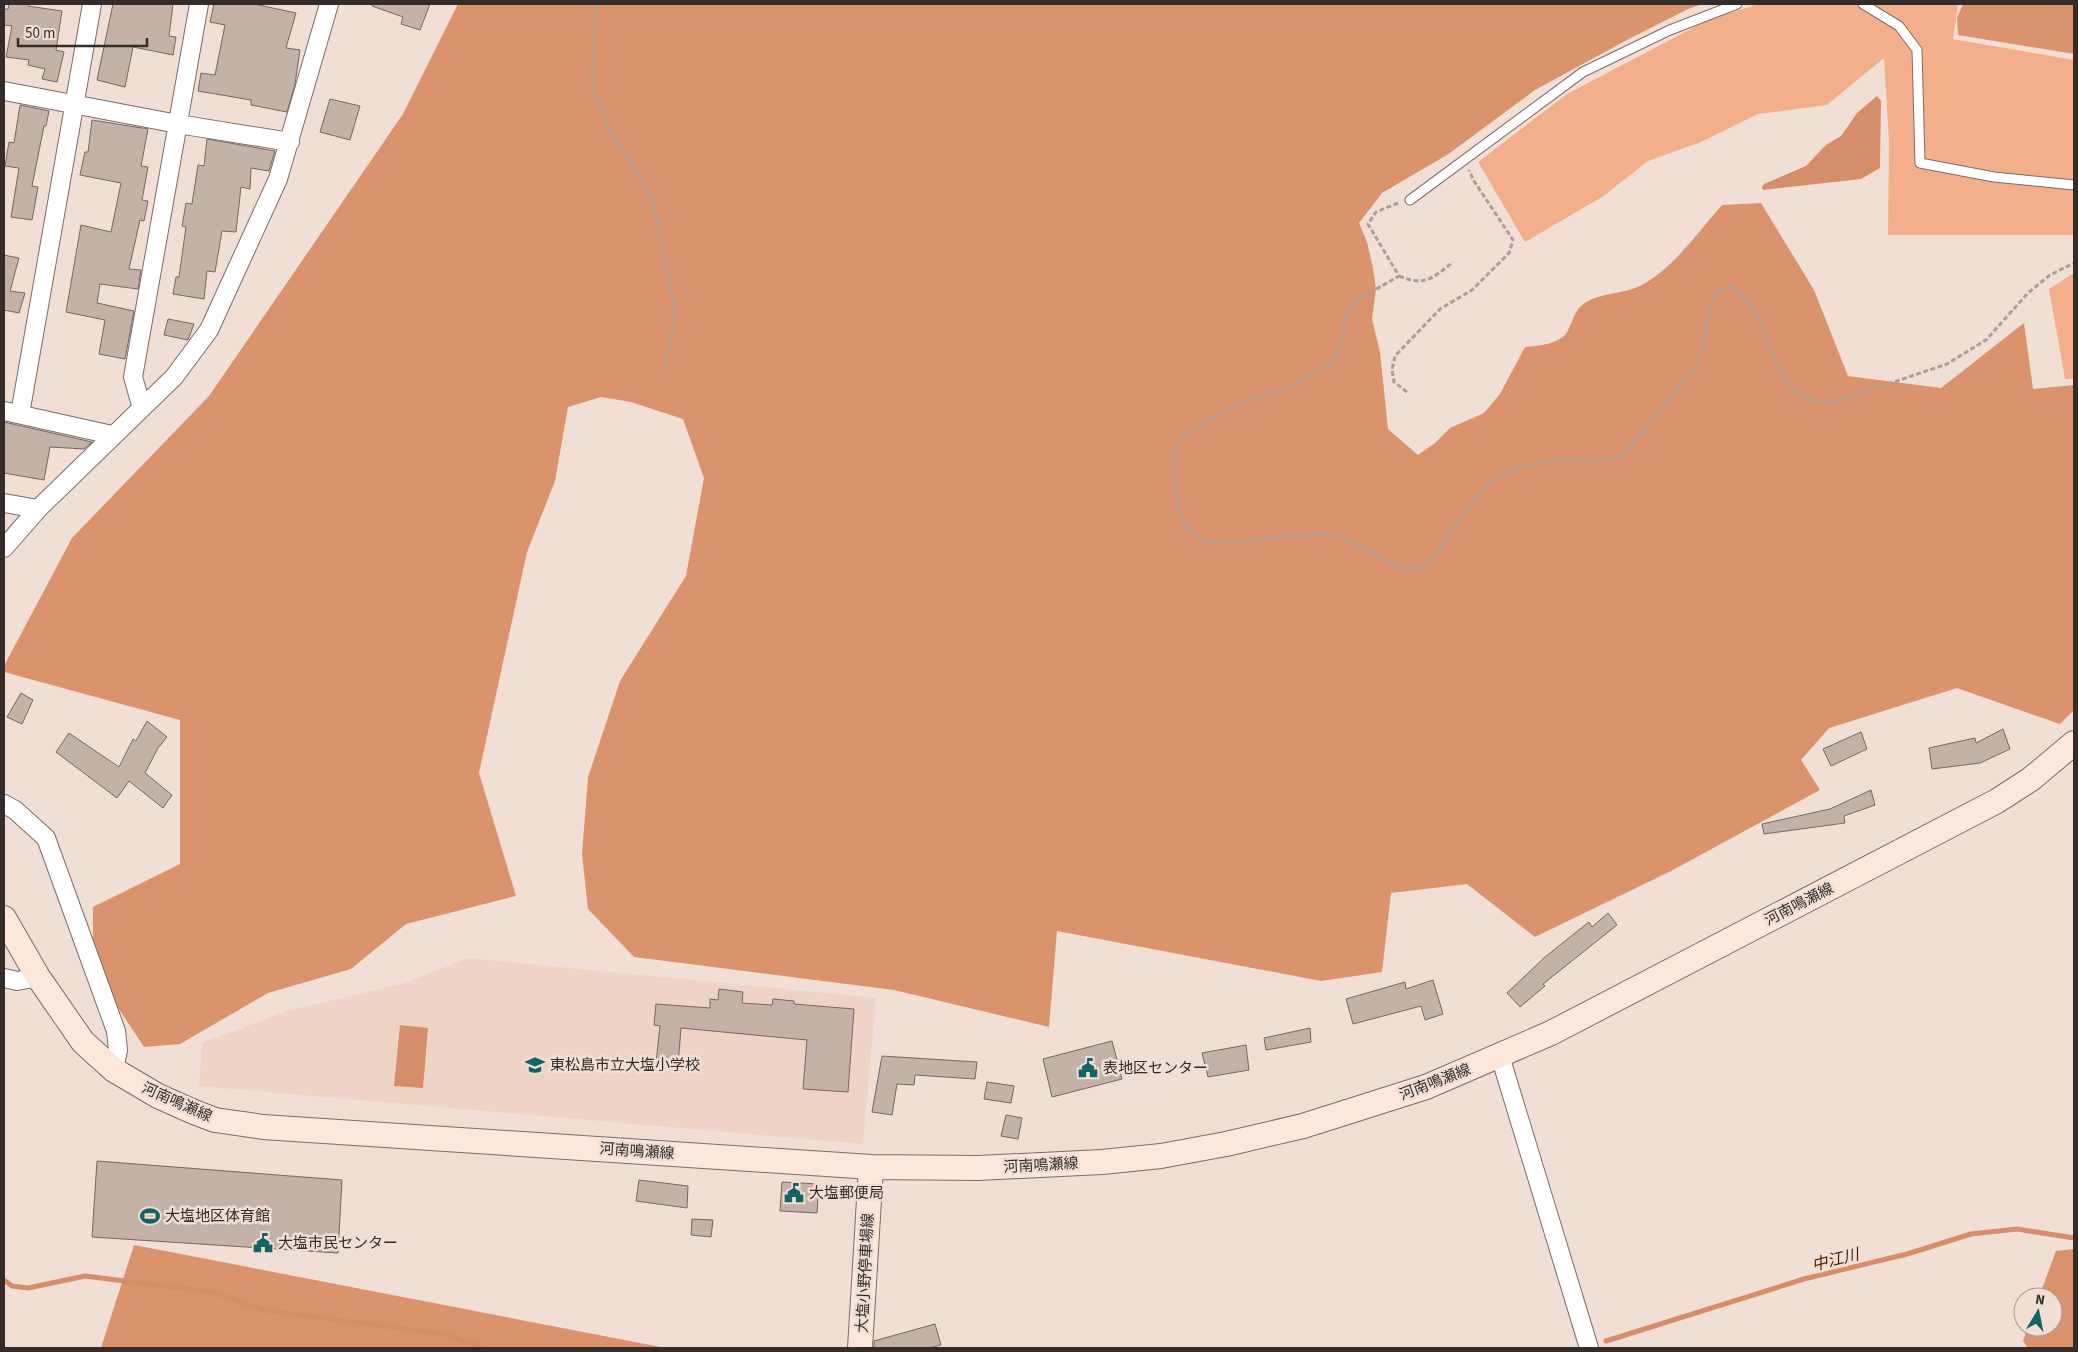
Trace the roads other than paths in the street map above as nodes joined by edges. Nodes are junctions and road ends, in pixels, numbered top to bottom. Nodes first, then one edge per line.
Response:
1 (92, 4) edge
2 (199, 4) edge
3 (328, 4) edge
4 (1738, 4) edge
5 (1863, 4) edge
6 (4, 91) edge
7 (74, 103) junction
8 (178, 124) junction
9 (290, 142) junction
10 (2074, 185) edge
11 (1410, 200) road end
12 (142, 408) junction
13 (12, 412) edge
14 (112, 435) junction
15 (4, 502) edge
16 (38, 509) junction
17 (4, 548) edge
18 (2074, 743) edge
19 (4, 804) edge
20 (4, 918) edge
21 (38, 977) junction
22 (4, 978) edge
23 (1500, 1056) junction
24 (114, 1070) junction
25 (870, 1167) junction
26 (860, 1348) edge
27 (1590, 1348) edge

1 - 7 street
2 - 8 street
3 - 9 street
4 - 11 lane
5 - 10 lane
6 - 7 street
7 - 8 street
7 - 13 street
8 - 9 street
8 - 12 street
9 - 12 street
12 - 14 street
13 - 14 street
14 - 16 street
15 - 16 street
16 - 17 street
18 - 23 main road, 河南鳴瀬線
19 - 24 street
20 - 21 main road, 河南鳴瀬線
21 - 22 street
21 - 24 main road, 河南鳴瀬線
23 - 25 main road, 河南鳴瀬線
23 - 27 street
24 - 25 main road, 河南鳴瀬線
25 - 26 main road, 大塩小野停車場線

